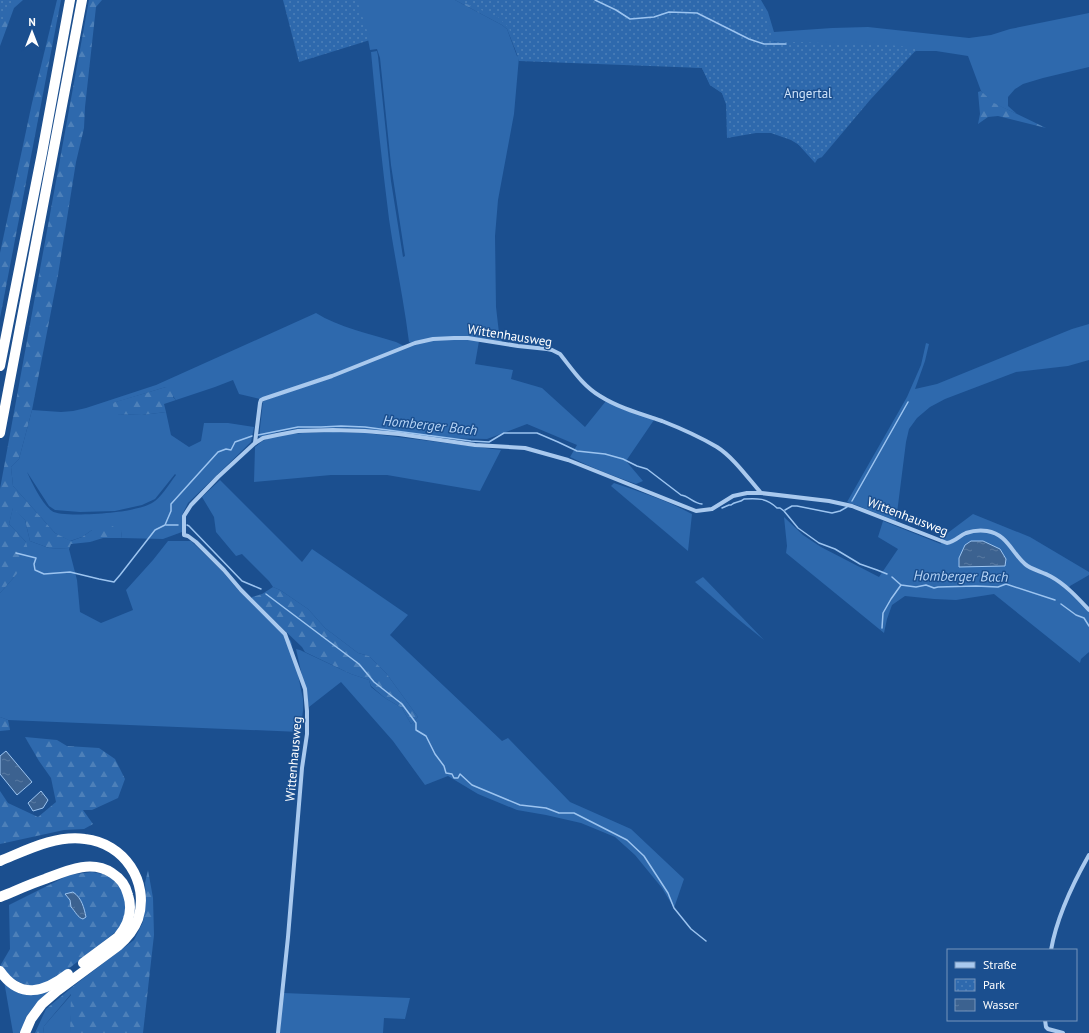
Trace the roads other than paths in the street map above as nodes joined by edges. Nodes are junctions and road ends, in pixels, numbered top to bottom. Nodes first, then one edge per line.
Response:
1 (70, 0) edge
2 (82, 0) edge
3 (0, 366) edge
4 (0, 433) edge
5 (255, 443) junction
6 (761, 493) junction
7 (1089, 610) edge
8 (1089, 855) edge
9 (0, 861) edge
10 (0, 897) edge
11 (1051, 949) edge
12 (0, 971) edge
13 (1047, 1030) edge
14 (25, 1033) edge
15 (278, 1033) edge
16 (1063, 1033) edge

1 - 3 highway
2 - 4 highway
5 - 6 street, Wittenhausweg
5 - 6 street, Wittenhausweg
5 - 15 street, Wittenhausweg
6 - 7 street, Wittenhausweg
8 - 11 street
9 - 14 highway
10 - 12 highway
13 - 16 street

